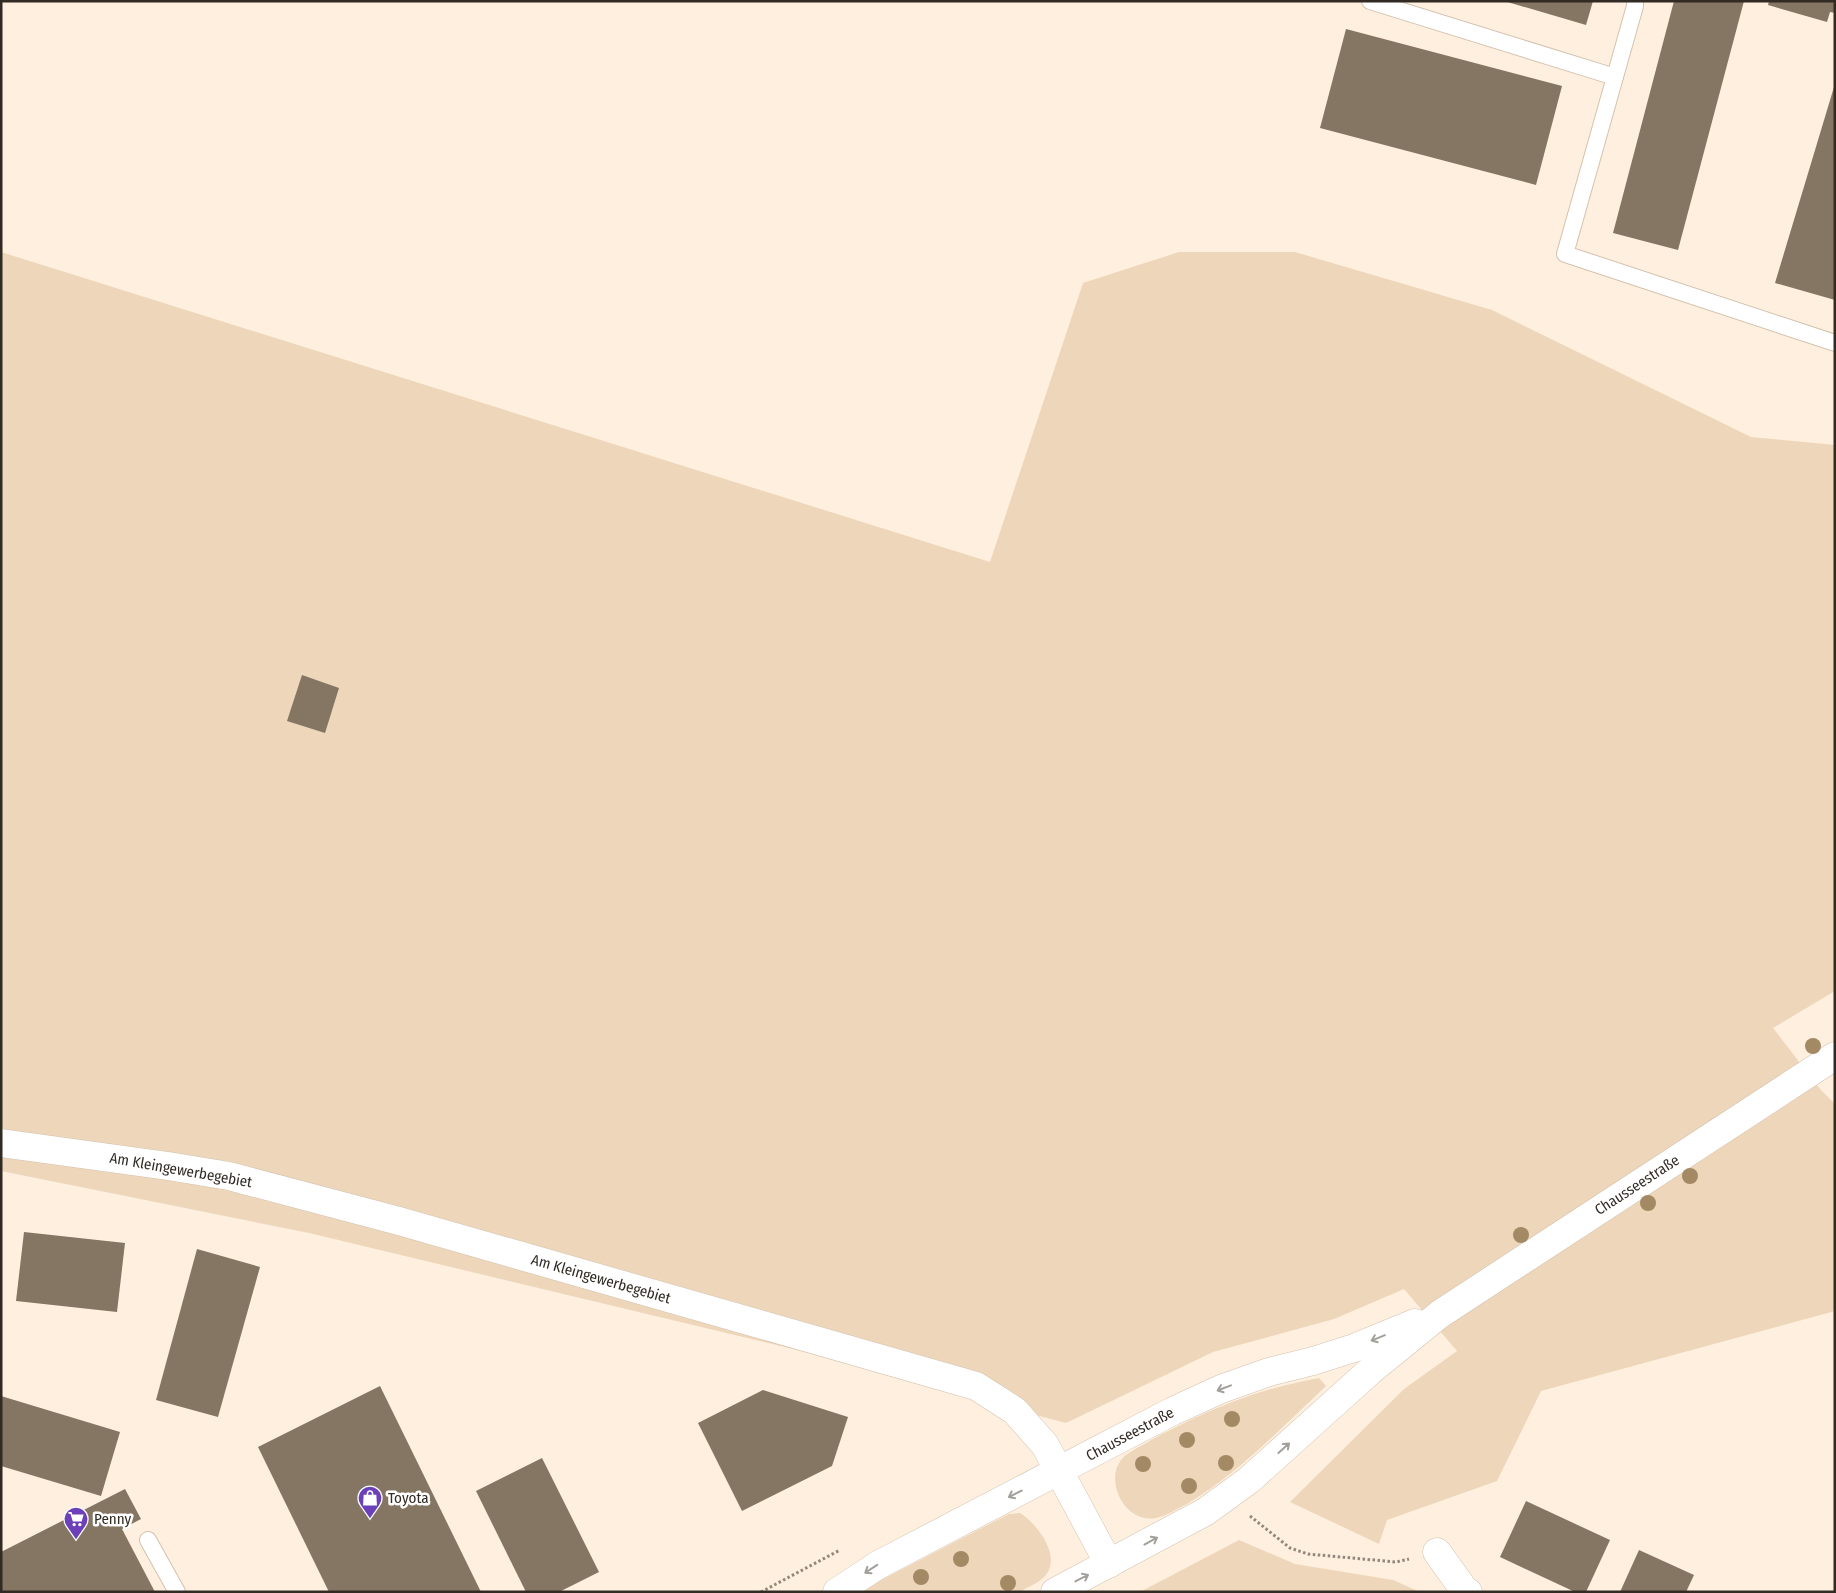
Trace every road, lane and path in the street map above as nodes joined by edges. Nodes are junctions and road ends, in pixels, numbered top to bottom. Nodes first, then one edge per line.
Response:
1 (1370, 1) edge
2 (1635, 1) edge
3 (1615, 77) junction
4 (1835, 343) edge
5 (1835, 1056) edge
6 (1, 1143) edge
7 (1440, 1314) junction
8 (1058, 1471) junction
9 (1256, 1510) dead end
10 (1250, 1516) junction
11 (1242, 1521) dead end
12 (148, 1540) dead end
13 (1437, 1552) joint
14 (1109, 1564) junction
15 (177, 1592) edge
16 (837, 1592) edge
17 (1055, 1592) edge
18 (1468, 1592) edge

1 - 3 lane
2 - 3 lane
3 - 4 lane
5 - 7 street, Chausseestraße
6 - 8 street, Am Kleingewerbegebiet
7 -> 8 street, Chausseestraße
14 -> 7 street, Chausseestraße
8 - 14 street, Am Kleingewerbegebiet
8 -> 16 street, Chausseestraße
9 - 10 path
10 - 11 path
10 - 13 path
12 - 15 lane
13 - 18 street
17 -> 14 street, Chausseestraße

